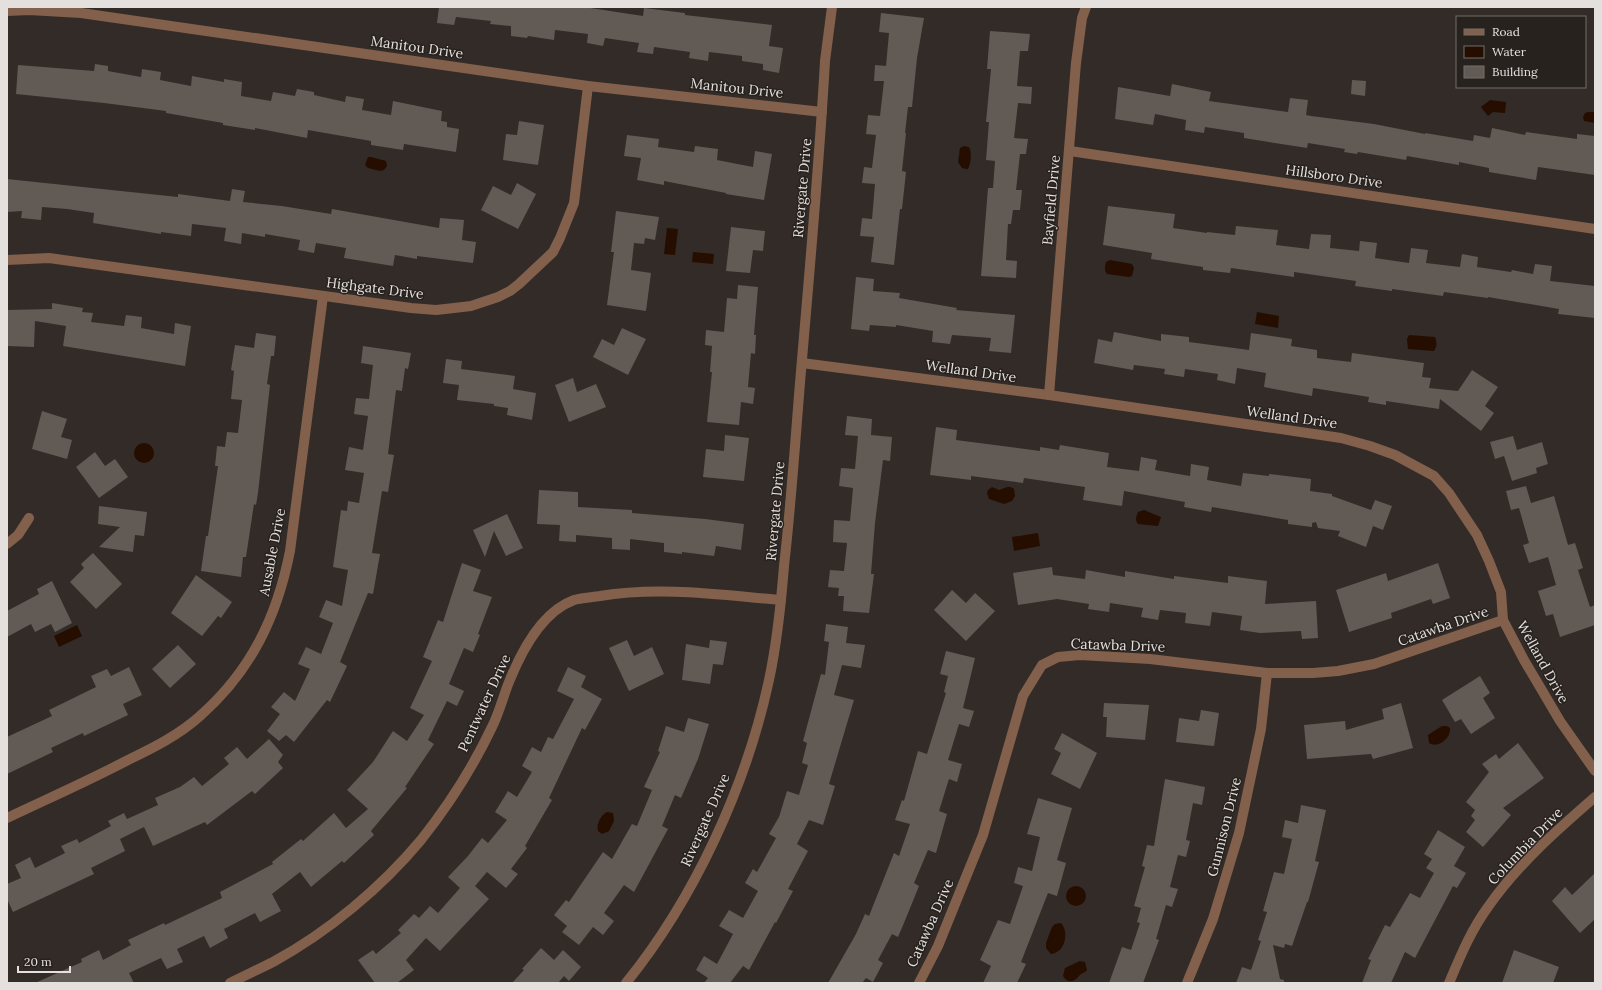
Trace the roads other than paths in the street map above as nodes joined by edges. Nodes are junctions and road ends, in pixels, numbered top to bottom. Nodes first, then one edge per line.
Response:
1 (832, 7) edge
2 (1086, 7) edge
3 (7, 11) edge
4 (588, 86) junction
5 (822, 112) junction
6 (1070, 151) junction
7 (1595, 229) edge
8 (7, 260) edge
9 (323, 296) junction
10 (802, 363) junction
11 (1049, 396) junction
12 (29, 518) dead end
13 (7, 544) edge
14 (781, 600) junction
15 (1503, 620) junction
16 (1267, 673) junction
17 (1595, 771) edge
18 (1595, 797) edge
19 (7, 818) edge
20 (230, 983) edge
21 (626, 983) edge
22 (919, 983) edge
23 (1187, 983) edge
24 (1449, 983) edge

1 - 5 street, Rivergate Drive
2 - 6 street, Bayfield Drive
3 - 4 street, Manitou Drive
4 - 5 street, Manitou Drive
4 - 9 street, Highgate Drive
5 - 10 street, Rivergate Drive
6 - 7 street, Hillsboro Drive
6 - 11 street, Bayfield Drive
8 - 9 street, Highgate Drive
9 - 19 street, Ausable Drive
10 - 11 street, Welland Drive
10 - 14 street, Rivergate Drive
11 - 15 street, Welland Drive
12 - 13 street
14 - 20 street, Pentwater Drive
14 - 21 street, Rivergate Drive
15 - 16 street, Catawba Drive
15 - 17 street, Welland Drive
16 - 22 street, Catawba Drive
16 - 23 street, Gunnison Drive
18 - 24 street, Columbia Drive

